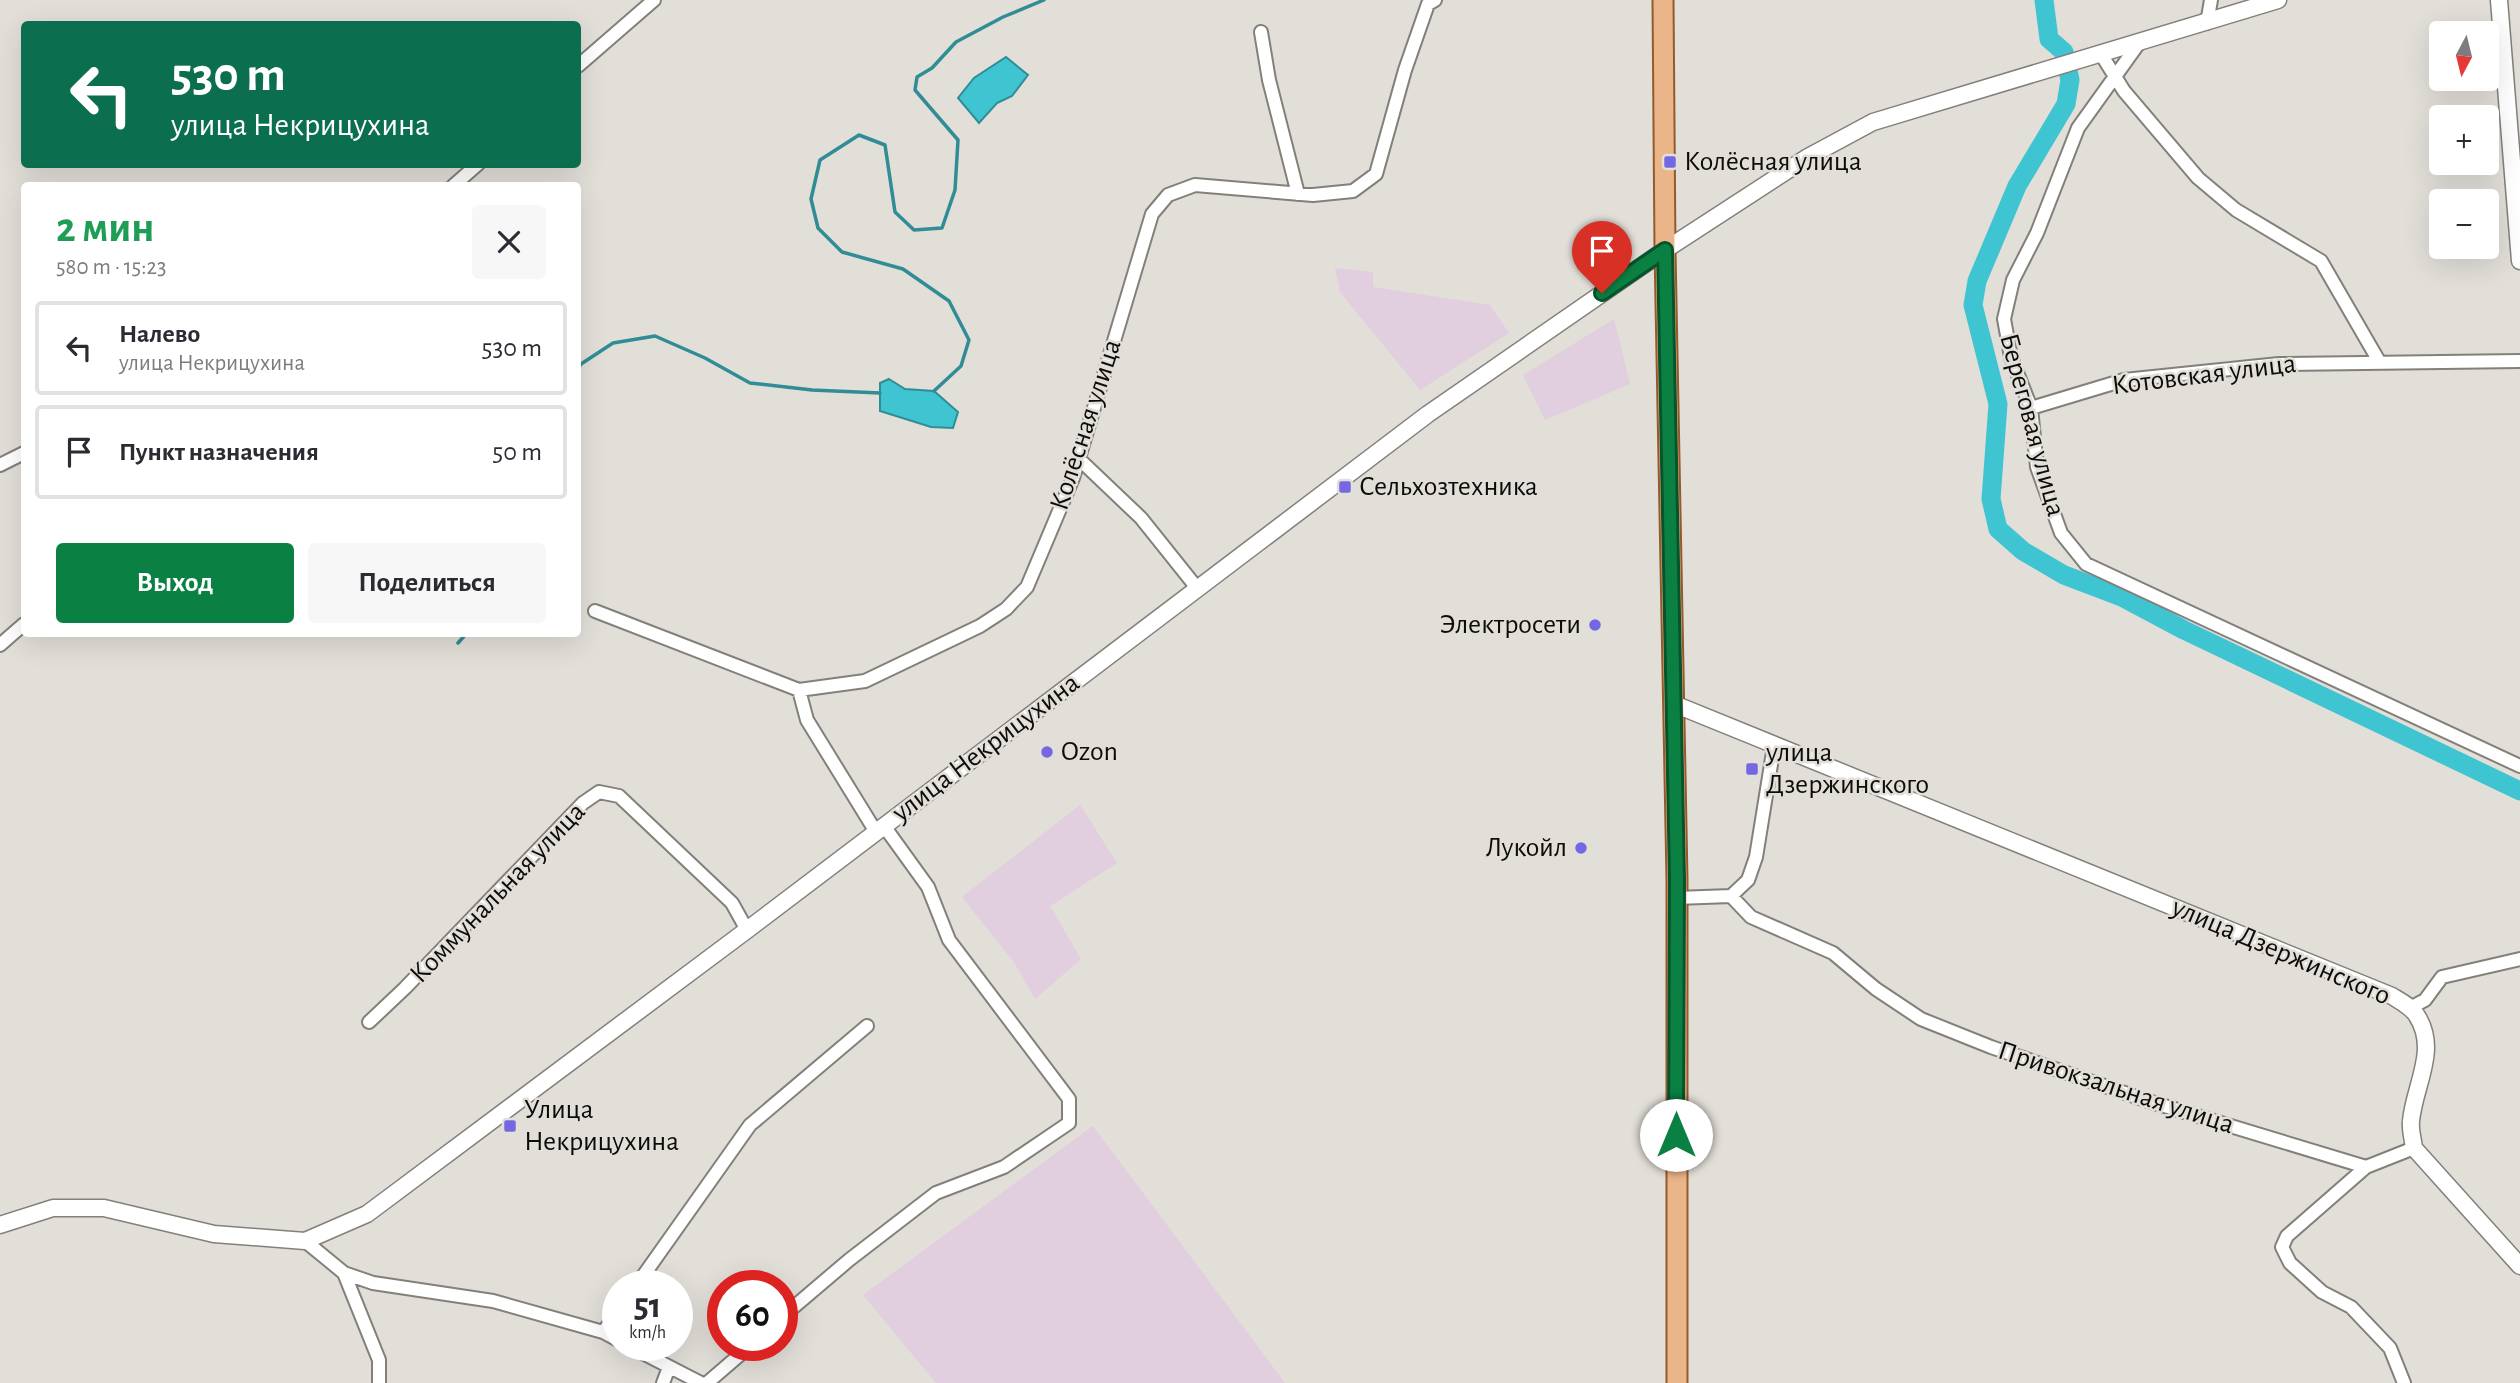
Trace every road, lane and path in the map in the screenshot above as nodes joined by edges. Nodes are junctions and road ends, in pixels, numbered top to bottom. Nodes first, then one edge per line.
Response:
1 (654, 0) edge
2 (1435, 0) edge
3 (1663, 0) edge
4 (2211, 0) edge
5 (2278, 0) edge
6 (2499, 0) edge
7 (2207, 23) junction
8 (1261, 32) dead end
9 (2139, 43) junction
10 (2099, 55) junction
11 (581, 63) edge
12 (2115, 77) junction
13 (473, 168) edge
14 (458, 182) edge
15 (1298, 194) junction
16 (1665, 250) junction
17 (2520, 261) edge
18 (2520, 361) edge
19 (2380, 363) junction
20 (2031, 408) junction
21 (21, 454) edge
22 (1079, 459) junction
23 (0, 465) edge
24 (1197, 588) junction
25 (594, 611) dead end
26 (21, 627) edge
27 (0, 645) edge
28 (799, 690) junction
29 (1674, 704) junction
30 (1774, 746) junction
31 (2520, 766) edge
32 (880, 829) junction
33 (1731, 896) junction
34 (1676, 898) junction
35 (747, 930) junction
36 (2520, 959) edge
37 (2410, 1008) junction
38 (369, 1022) dead end
39 (867, 1026) dead end
40 (2414, 1148) junction
41 (2366, 1167) junction
42 (0, 1225) edge
43 (305, 1241) junction
44 (2520, 1266) edge
45 (647, 1270) edge
46 (344, 1273) junction
47 (798, 1303) edge
48 (602, 1332) edge
49 (658, 1361) edge
50 (733, 1361) edge
51 (669, 1367) junction
52 (379, 1383) edge
53 (663, 1383) edge
54 (701, 1383) edge
55 (707, 1383) edge
56 (1677, 1383) edge
57 (2404, 1383) edge

1 - 11 street
2 - 15 street, Колёсная улица
3 - 16 main road
4 - 7 street
5 - 7 street, улица Некрицухина
6 - 17 street
7 - 9 street, улица Некрицухина
8 - 15 street
9 - 10 street, улица Некрицухина
9 - 12 street, Береговая улица
10 - 12 street
10 - 16 street, улица Некрицухина
12 - 19 street
12 - 20 street, Береговая улица
13 - 14 street
15 - 22 street, Колёсная улица
16 - 24 street, улица Некрицухина
16 - 29 main road
18 - 19 street, Котовская улица
19 - 20 street, Котовская улица
20 - 31 street, Береговая улица
21 - 23 street
22 - 24 street
22 - 28 street, Колёсная улица
24 - 32 street, улица Некрицухина
25 - 28 street, Колёсная улица
26 - 27 street
28 - 32 street
29 - 30 street, улица Дзержинского
29 - 34 main road
30 - 33 street
30 - 37 street, улица Дзержинского
32 - 35 street, улица Некрицухина
32 - 47 street
33 - 34 street
33 - 41 street, Привокзальная улица
34 - 56 main road
35 - 38 street, Коммунальная улица
35 - 43 street, улица Некрицухина
36 - 37 street
37 - 40 street, улица Дзержинского
39 - 45 street
40 - 41 street
40 - 44 street
41 - 57 street
42 - 43 street
43 - 46 street
46 - 48 street
46 - 52 street
49 - 51 street
50 - 55 street
51 - 53 street
51 - 54 street

